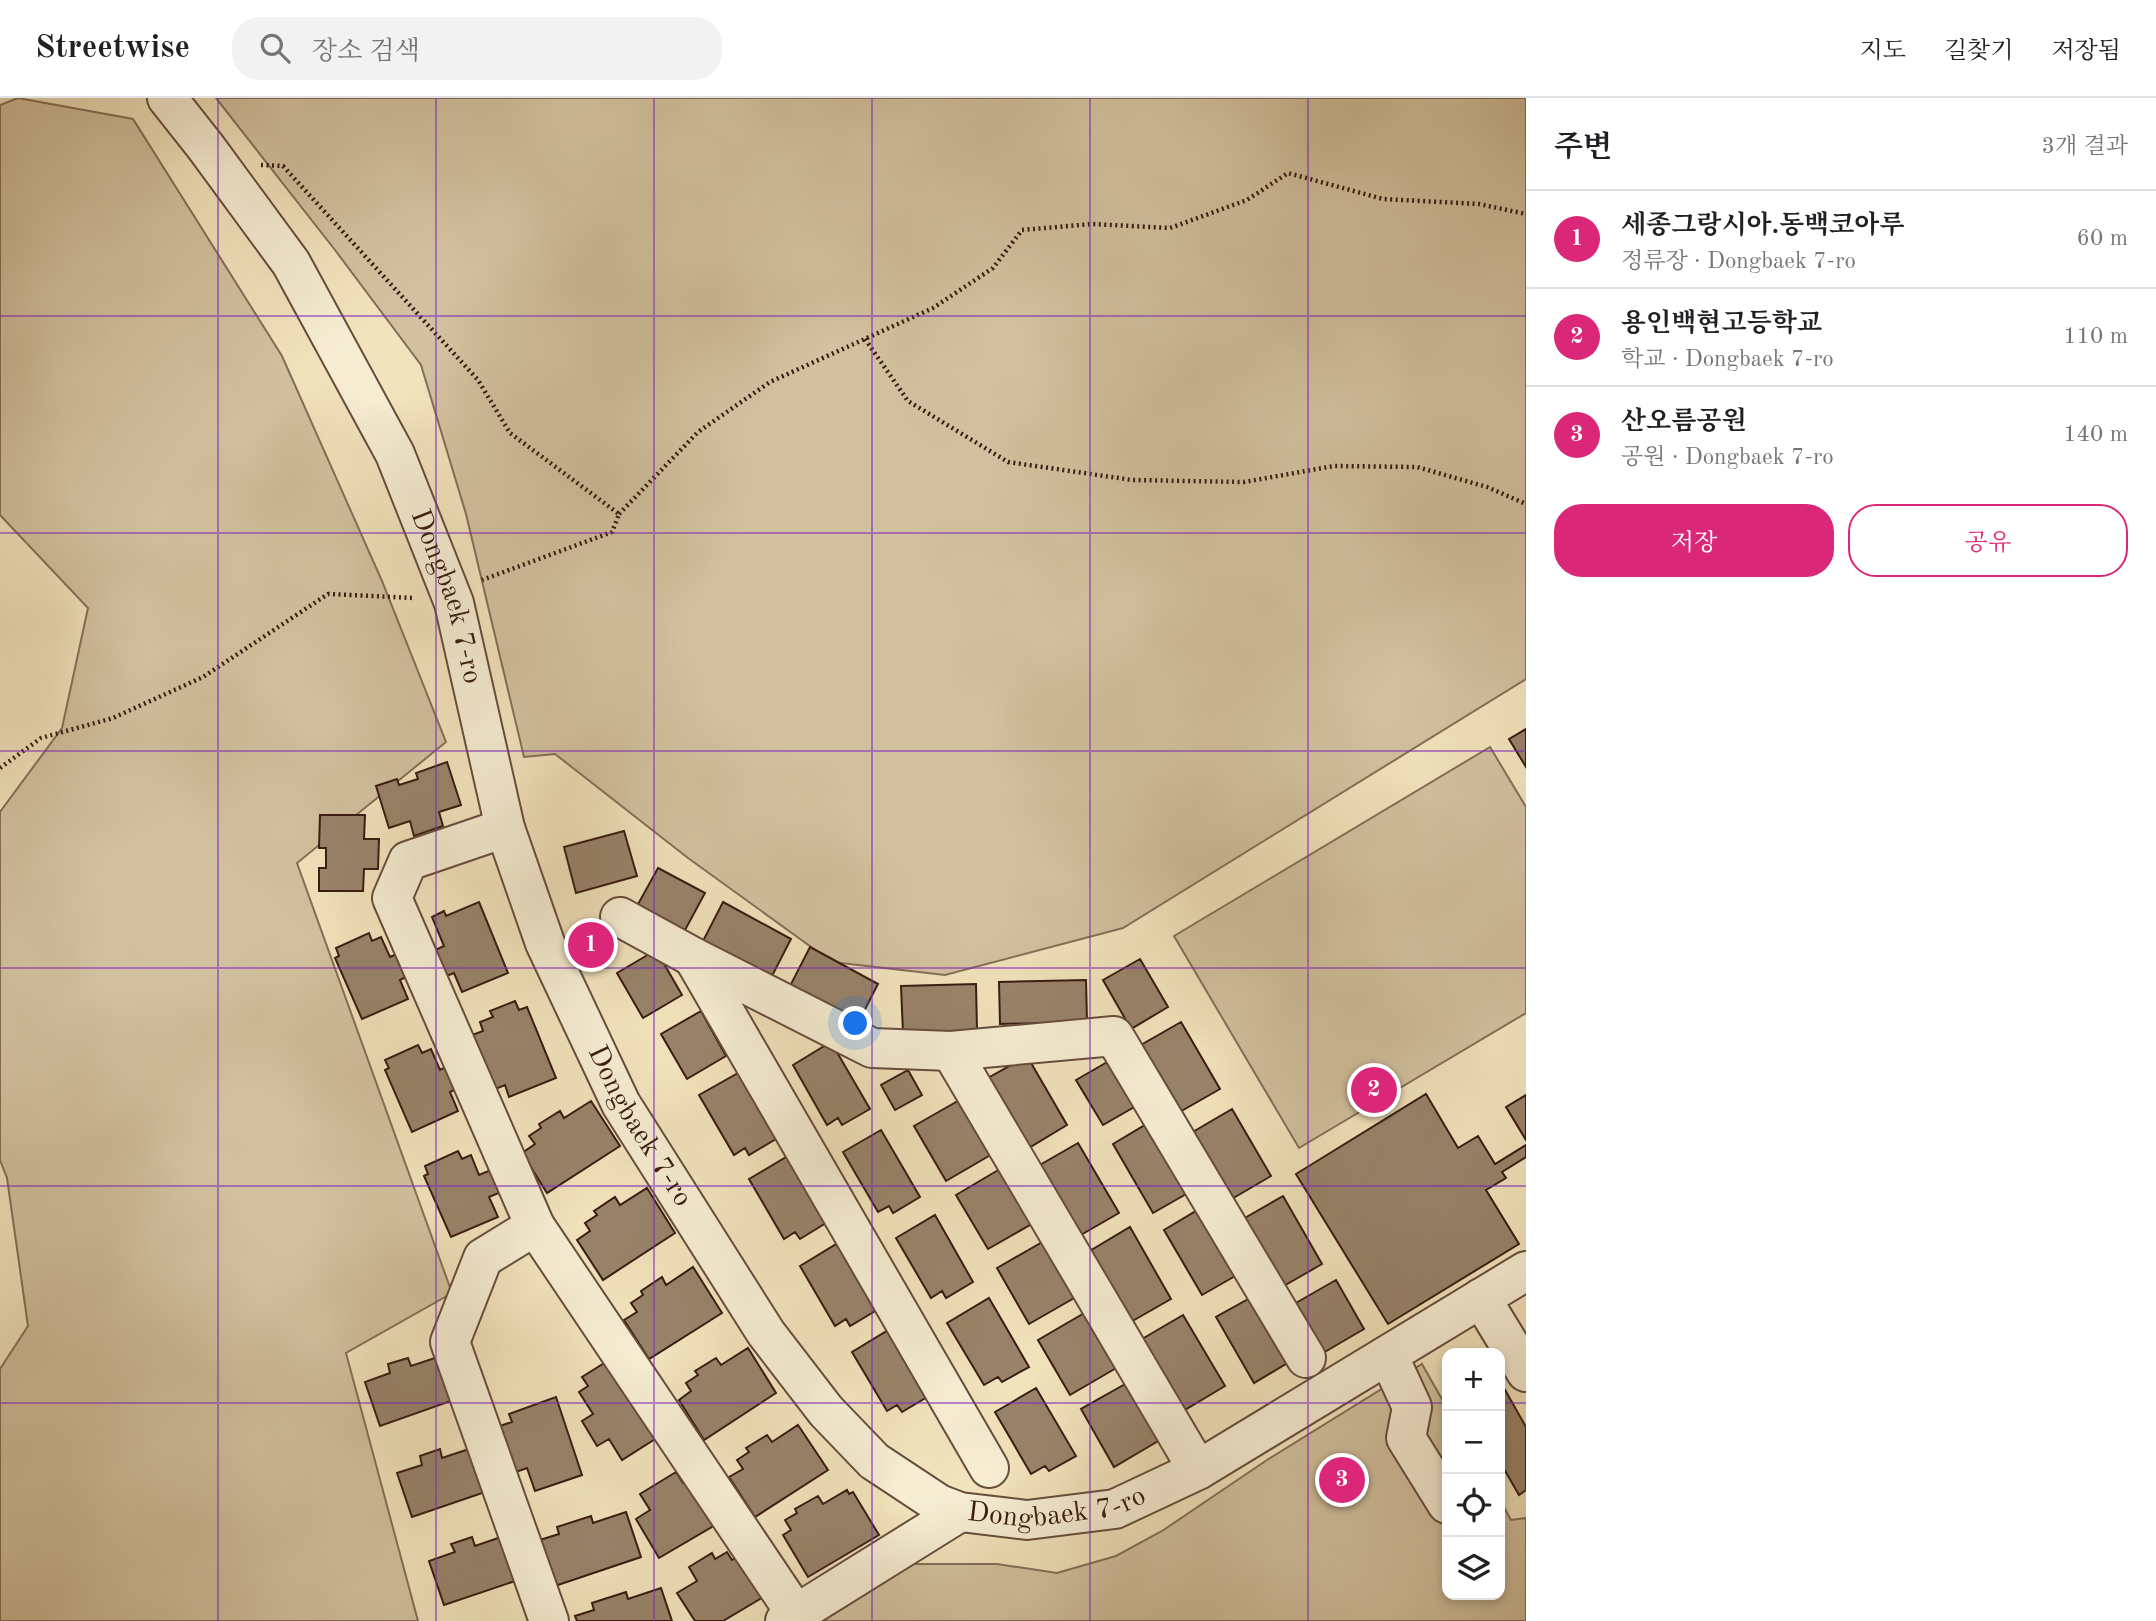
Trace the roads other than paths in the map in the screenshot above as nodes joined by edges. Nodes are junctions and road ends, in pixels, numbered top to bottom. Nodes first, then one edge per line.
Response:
1 (167, 98) edge
2 (505, 828) junction
3 (620, 917) dead end
4 (693, 957) junction
5 (951, 1051) junction
6 (535, 1226) junction
7 (1526, 1271) edge
8 (1481, 1298) junction
9 (1388, 1355) junction
10 (1306, 1358) dead end
11 (1526, 1372) edge
12 (989, 1468) dead end
13 (1198, 1470) junction
14 (1442, 1496) edge
15 (960, 1512) junction
16 (791, 1617) edge
17 (549, 1621) edge

1 - 2 street, Dongbaek 7-ro
2 - 6 street
2 - 15 street, Dongbaek 7-ro
3 - 4 street
4 - 5 street
4 - 12 street
5 - 10 street
5 - 13 street
6 - 16 street
6 - 17 street
7 - 8 street, Dongbaek 7-ro
8 - 9 street, Dongbaek 7-ro
8 - 11 street
9 - 13 street, Dongbaek 7-ro
9 - 14 street
13 - 15 street, Dongbaek 7-ro
15 - 16 street

